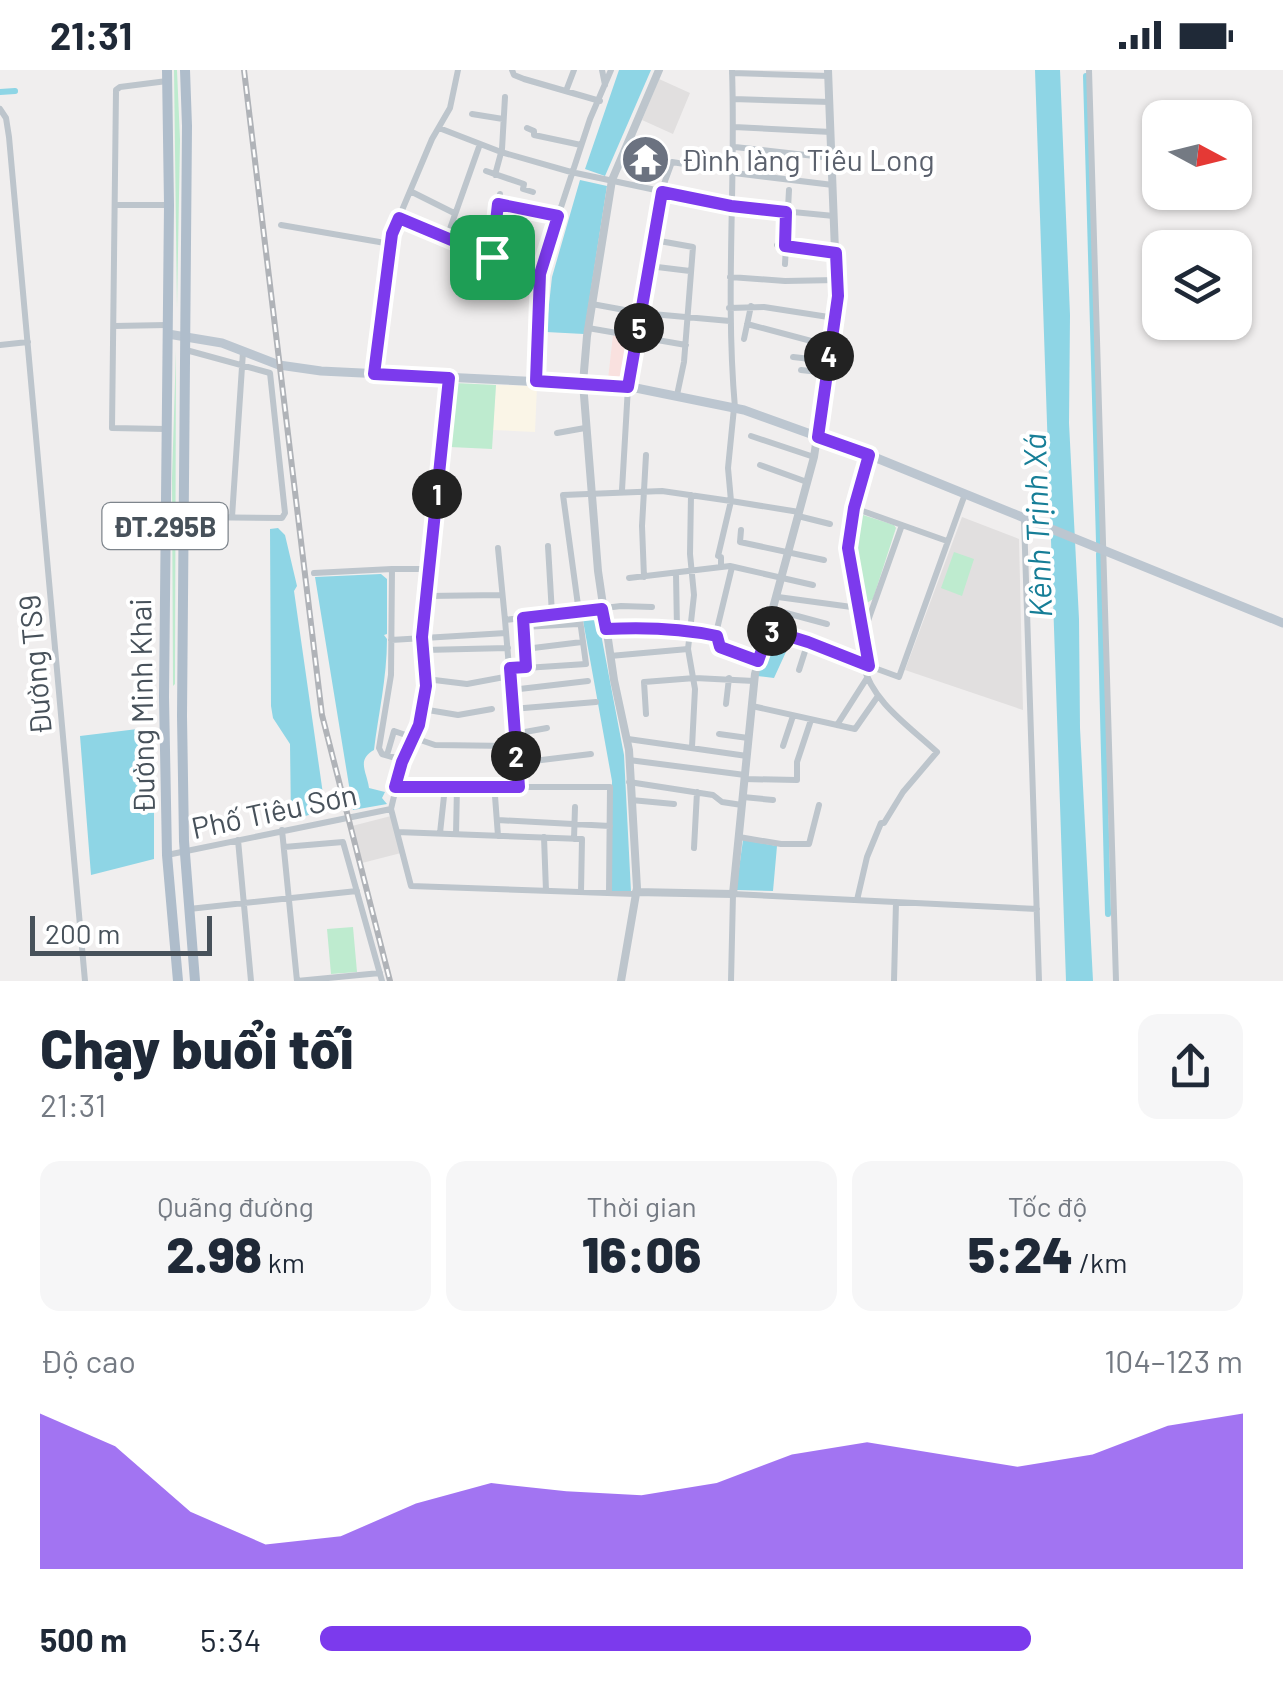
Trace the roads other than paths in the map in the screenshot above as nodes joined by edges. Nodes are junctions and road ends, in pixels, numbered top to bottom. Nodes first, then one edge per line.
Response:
1 (185, 70) edge
2 (458, 70) edge
3 (512, 70) edge
4 (574, 70) edge
5 (602, 70) edge
6 (611, 70) edge
7 (658, 70) edge
8 (1089, 70) edge
9 (732, 72) edge
10 (828, 73) edge
11 (168, 75) edge
12 (605, 86) junction
13 (566, 91) junction
14 (506, 98) dead end
15 (733, 99) junction
16 (600, 101) junction
17 (830, 102) junction
18 (0, 108) edge
19 (472, 114) dead end
20 (503, 118) junction
21 (734, 126) junction
22 (439, 128) junction
23 (527, 128) dead end
24 (830, 132) junction
25 (480, 144) junction
26 (581, 145) junction
27 (735, 147) junction
28 (502, 152) junction
29 (832, 158) junction
30 (709, 168) dead end
31 (486, 172) dead end
32 (572, 172) junction
33 (734, 172) junction
34 (496, 175) junction
35 (612, 180) junction
36 (833, 185) junction
37 (789, 190) dead end
38 (410, 191) junction
39 (533, 192) dead end
40 (662, 192) junction
41 (116, 204) junction
42 (169, 206) junction
43 (731, 206) junction
44 (786, 212) junction
45 (454, 213) junction
46 (558, 216) junction
47 (834, 216) junction
48 (399, 218) junction
49 (282, 224) dead end
50 (447, 237) junction
51 (654, 240) junction
52 (391, 244) junction
53 (781, 245) junction
54 (836, 253) junction
55 (785, 264) dead end
56 (649, 266) junction
57 (690, 271) junction
58 (730, 277) junction
59 (837, 280) junction
60 (592, 304) junction
61 (751, 306) junction
62 (730, 308) junction
63 (642, 313) junction
64 (835, 318) junction
65 (688, 319) junction
66 (730, 322) junction
67 (747, 324) junction
68 (114, 326) junction
69 (588, 328) junction
70 (168, 330) junction
71 (185, 335) junction
72 (637, 338) junction
73 (744, 338) dead end
74 (28, 342) junction
75 (0, 345) edge
76 (686, 345) junction
77 (830, 346) junction
78 (185, 350) junction
79 (243, 352) junction
80 (793, 357) dead end
81 (828, 360) junction
82 (240, 365) junction
83 (801, 370) dead end
84 (826, 373) junction
85 (374, 374) junction
86 (449, 378) junction
87 (536, 381) junction
88 (583, 383) junction
89 (628, 387) junction
90 (677, 395) junction
91 (735, 408) junction
92 (585, 428) junction
93 (165, 429) junction
94 (557, 433) dead end
95 (751, 436) dead end
96 (818, 437) junction
97 (646, 455) dead end
98 (869, 455) junction
99 (814, 457) junction
100 (760, 465) dead end
101 (807, 482) junction
102 (622, 490) junction
103 (644, 490) junction
104 (590, 492) junction
105 (965, 494) junction
106 (691, 495) junction
107 (731, 502) junction
108 (854, 508) junction
109 (798, 514) junction
110 (184, 517) junction
111 (232, 517) junction
112 (1024, 517) junction
113 (830, 524) dead end
114 (902, 526) junction
115 (741, 530) dead end
116 (947, 541) junction
117 (548, 546) dead end
118 (498, 548) dead end
119 (1102, 549) junction
120 (790, 553) junction
121 (824, 560) dead end
122 (720, 566) junction
123 (732, 566) junction
124 (392, 569) junction
125 (429, 569) junction
126 (690, 571) junction
127 (314, 573) dead end
128 (676, 574) junction
129 (644, 577) junction
130 (629, 578) dead end
131 (784, 578) junction
132 (813, 586) dead end
133 (502, 595) junction
134 (428, 596) junction
135 (778, 597) junction
136 (652, 607) dead end
137 (859, 608) junction
138 (602, 609) junction
139 (774, 610) junction
140 (576, 611) junction
141 (552, 614) junction
142 (523, 618) junction
143 (505, 620) junction
144 (1283, 623) edge
145 (578, 624) junction
146 (826, 624) dead end
147 (523, 627) junction
148 (606, 629) junction
149 (677, 629) junction
150 (769, 630) junction
151 (690, 631) junction
152 (506, 633) junction
153 (864, 633) junction
154 (717, 636) junction
155 (422, 637) junction
156 (391, 640) junction
157 (582, 642) junction
158 (808, 642) junction
159 (508, 648) junction
160 (525, 649) junction
161 (688, 649) junction
162 (424, 650) junction
163 (610, 656) junction
164 (758, 661) junction
165 (866, 665) junction
166 (526, 667) junction
167 (798, 670) dead end
168 (510, 672) junction
169 (695, 678) junction
170 (730, 678) junction
171 (866, 678) junction
172 (426, 679) junction
173 (588, 681) dead end
174 (754, 681) junction
175 (511, 690) junction
176 (878, 696) junction
177 (164, 697) junction
178 (182, 698) junction
179 (596, 702) dead end
180 (726, 704) dead end
181 (752, 706) junction
182 (422, 708) junction
183 (492, 709) dead end
184 (512, 709) junction
185 (646, 714) dead end
186 (793, 716) junction
187 (812, 720) junction
188 (837, 725) junction
189 (547, 728) dead end
190 (514, 734) junction
191 (719, 734) dead end
192 (414, 737) junction
193 (748, 738) junction
194 (628, 739) junction
195 (515, 746) junction
196 (782, 746) dead end
197 (692, 747) junction
198 (591, 754) dead end
199 (387, 755) junction
200 (746, 756) junction
201 (403, 760) junction
202 (629, 760) junction
203 (517, 763) junction
204 (744, 777) junction
205 (629, 782) junction
206 (498, 786) junction
207 (395, 787) junction
208 (445, 787) junction
209 (457, 787) junction
210 (519, 787) junction
211 (697, 792) junction
212 (630, 800) junction
213 (773, 800) dead end
214 (742, 801) junction
215 (674, 804) dead end
216 (819, 805) dead end
217 (574, 807) dead end
218 (390, 808) junction
219 (498, 820) junction
220 (574, 824) junction
221 (610, 826) junction
222 (282, 830) junction
223 (397, 832) junction
224 (440, 834) junction
225 (456, 834) junction
226 (498, 836) junction
227 (739, 837) junction
228 (544, 838) junction
229 (574, 838) junction
230 (238, 840) junction
231 (284, 847) junction
232 (694, 848) dead end
233 (185, 852) junction
234 (167, 856) junction
235 (356, 891) junction
236 (546, 891) junction
237 (580, 892) junction
238 (609, 893) junction
239 (636, 893) junction
240 (733, 894) junction
241 (288, 898) junction
242 (857, 900) junction
243 (896, 902) junction
244 (244, 903) junction
245 (1037, 908) junction
246 (189, 909) junction
247 (381, 977) edge
248 (85, 981) edge
249 (178, 981) edge
250 (195, 981) edge
251 (251, 981) edge
252 (297, 981) edge
253 (621, 981) edge
254 (732, 981) edge
255 (894, 981) edge
256 (1039, 981) edge
257 (1116, 981) edge

1 - 71 main road, Đường Minh Khai / ĐT.295B
2 - 22 street
3 - 13 street
4 - 13 street
5 - 12 street
6 - 12 street
7 - 35 street
8 - 119 street
9 - 10 street
9 - 15 street
10 - 17 street
11 - 41 street
11 - 42 main road, Đường Minh Khai / ĐT.295B
12 - 16 street
13 - 16 street
14 - 20 street
15 - 17 street
15 - 21 street
16 - 26 street
17 - 24 street
18 - 74 street, Đường TS9
19 - 20 street
20 - 28 street
21 - 24 street
21 - 27 street
22 - 25 street
22 - 38 street
23 - 26 street
24 - 29 street
25 - 28 street
25 - 45 street
26 - 32 street
27 - 29 street
27 - 33 street
28 - 32 street
28 - 34 street
29 - 36 street
30 - 40 street
31 - 34 street
32 - 35 street
32 - 46 street
33 - 36 street
33 - 43 street
34 - 39 street
35 - 40 street
35 - 60 street
36 - 47 street
37 - 44 street
38 - 45 street
38 - 48 street
40 - 43 street
40 - 51 street
41 - 42 street
41 - 68 street
42 - 70 main road, Đường Minh Khai / ĐT.295B
43 - 44 street
43 - 58 street
44 - 47 street
44 - 53 street
45 - 50 street
46 - 50 street
46 - 87 street
47 - 54 street
48 - 50 street
48 - 52 street
49 - 52 street
51 - 56 street
51 - 57 street
52 - 85 street
53 - 54 street
53 - 55 street
54 - 59 street
56 - 57 street
56 - 63 street
57 - 65 street
58 - 59 street
58 - 62 street
59 - 64 street
60 - 63 street
60 - 69 street
61 - 62 street
61 - 64 street
61 - 67 street
62 - 66 street
63 - 65 street
63 - 72 street
64 - 77 street
65 - 66 street
65 - 76 street
66 - 91 street
67 - 73 street
67 - 77 street
68 - 70 street
68 - 93 street
69 - 72 street
69 - 88 street
70 - 71 main road
70 - 93 main road, Đường Minh Khai / ĐT.295B
71 - 78 main road, Đường Minh Khai / ĐT.295B
71 - 79 main road
72 - 76 street
72 - 89 street
74 - 75 street
74 - 248 street, Đường TS9
76 - 90 street
77 - 81 street
78 - 82 street
78 - 110 main road, Đường Minh Khai / ĐT.295B
79 - 82 street
79 - 85 main road
80 - 81 street
81 - 84 street
82 - 111 street
82 - 111 street
83 - 84 street
84 - 96 street
85 - 86 main road
86 - 87 main road
86 - 125 street
87 - 88 main road
88 - 89 main road
88 - 92 street
89 - 90 main road
89 - 102 street
90 - 91 main road
91 - 96 main road
91 - 107 street
92 - 94 street
92 - 104 street
93 - 177 main road, Đường Minh Khai / ĐT.295B
95 - 99 street
96 - 98 main road
96 - 99 street
97 - 103 street
98 - 105 main road
98 - 108 street
99 - 101 street
100 - 101 street
101 - 109 street
102 - 103 street
102 - 104 street
103 - 106 street
103 - 129 street
104 - 138 street
104 - 140 street
105 - 112 main road
105 - 116 street
106 - 107 street
106 - 126 street
107 - 109 street
107 - 122 street
108 - 114 street
108 - 137 street
109 - 113 street
109 - 120 street
110 - 111 street
110 - 178 main road, Đường Minh Khai / ĐT.295B
112 - 119 main road
112 - 245 street
114 - 116 street
114 - 153 street
115 - 120 street
116 - 165 street
117 - 141 street
118 - 133 street
119 - 144 main road
119 - 257 street
120 - 121 street
120 - 131 street
122 - 123 street
122 - 126 street
123 - 131 street
123 - 154 street
124 - 125 street
124 - 127 street
124 - 156 street
125 - 134 street
126 - 128 street
126 - 151 street
128 - 129 street
128 - 149 street
129 - 130 street
131 - 132 street
131 - 135 street
133 - 134 street
133 - 143 street
134 - 155 street
135 - 137 street
135 - 139 street
136 - 138 street
137 - 153 street
138 - 140 street
138 - 148 street
139 - 146 street
139 - 150 street
140 - 141 street
140 - 145 street
141 - 142 street
142 - 143 street
142 - 147 street
143 - 152 street
145 - 147 street
145 - 157 street
147 - 160 street
148 - 149 street
148 - 163 street
149 - 151 street
150 - 158 street
150 - 164 street
151 - 154 street
151 - 161 street
152 - 155 street
152 - 159 street
153 - 165 street
154 - 164 street
155 - 156 street
155 - 162 street
156 - 199 street
157 - 160 street
157 - 166 street
158 - 165 street
158 - 167 street
159 - 162 street
159 - 168 street
160 - 166 street
161 - 163 street
161 - 169 street
162 - 172 street
163 - 194 street
164 - 174 street
165 - 171 street
166 - 168 street
168 - 172 street
168 - 175 street
169 - 170 street
169 - 185 street
169 - 197 street
170 - 174 street
170 - 180 street
171 - 176 street
171 - 188 street
172 - 182 street
173 - 175 street
174 - 181 street
175 - 184 street
176 - 188 street
176 - 242 street
177 - 178 main road
177 - 234 main road, Đường Minh Khai / ĐT.295B
178 - 233 main road, Đường Minh Khai / ĐT.295B
179 - 184 street
181 - 186 street
181 - 193 street
182 - 183 street
182 - 192 street
184 - 190 street
186 - 187 street
186 - 196 street
187 - 188 street
187 - 204 street
189 - 190 street
190 - 195 street
191 - 193 street
192 - 195 street
192 - 199 street
192 - 201 street
193 - 200 street
194 - 197 street
194 - 202 street
195 - 203 street
197 - 200 street
198 - 203 street
199 - 201 street
200 - 204 street
201 - 207 street
202 - 204 street
202 - 205 street
203 - 210 street
204 - 214 street
205 - 211 street
205 - 212 street
206 - 209 street
206 - 210 street
206 - 219 street
207 - 208 street
207 - 218 street
208 - 209 street
208 - 224 street
209 - 225 street
210 - 221 street
211 - 214 street
211 - 232 street
212 - 215 street
212 - 239 street
213 - 214 street
214 - 227 street
216 - 227 street
217 - 220 street
218 - 222 street, Phố Tiêu Sơn
218 - 223 street
219 - 220 street
219 - 226 street
220 - 221 street
220 - 229 street
221 - 238 street
222 - 230 street, Phố Tiêu Sơn
222 - 231 street
223 - 224 street
223 - 236 street
224 - 225 street
225 - 226 street
226 - 228 street
227 - 240 street
228 - 229 street
228 - 236 street
229 - 237 street
230 - 233 street, Phố Tiêu Sơn
230 - 244 street
231 - 235 street
231 - 241 street
233 - 234 street, Phố Tiêu Sơn
233 - 246 main road, Đường Minh Khai / ĐT.295B
234 - 249 main road, Đường Minh Khai / ĐT.295B
235 - 241 street
235 - 247 street
236 - 237 street
237 - 238 street
238 - 239 street
239 - 240 street
239 - 253 street
240 - 242 street
240 - 254 street
241 - 244 street
241 - 252 street
242 - 243 street
243 - 245 street
243 - 255 street
244 - 246 street
244 - 251 street
245 - 256 street
246 - 250 main road, Đường Minh Khai / ĐT.295B
247 - 252 street

